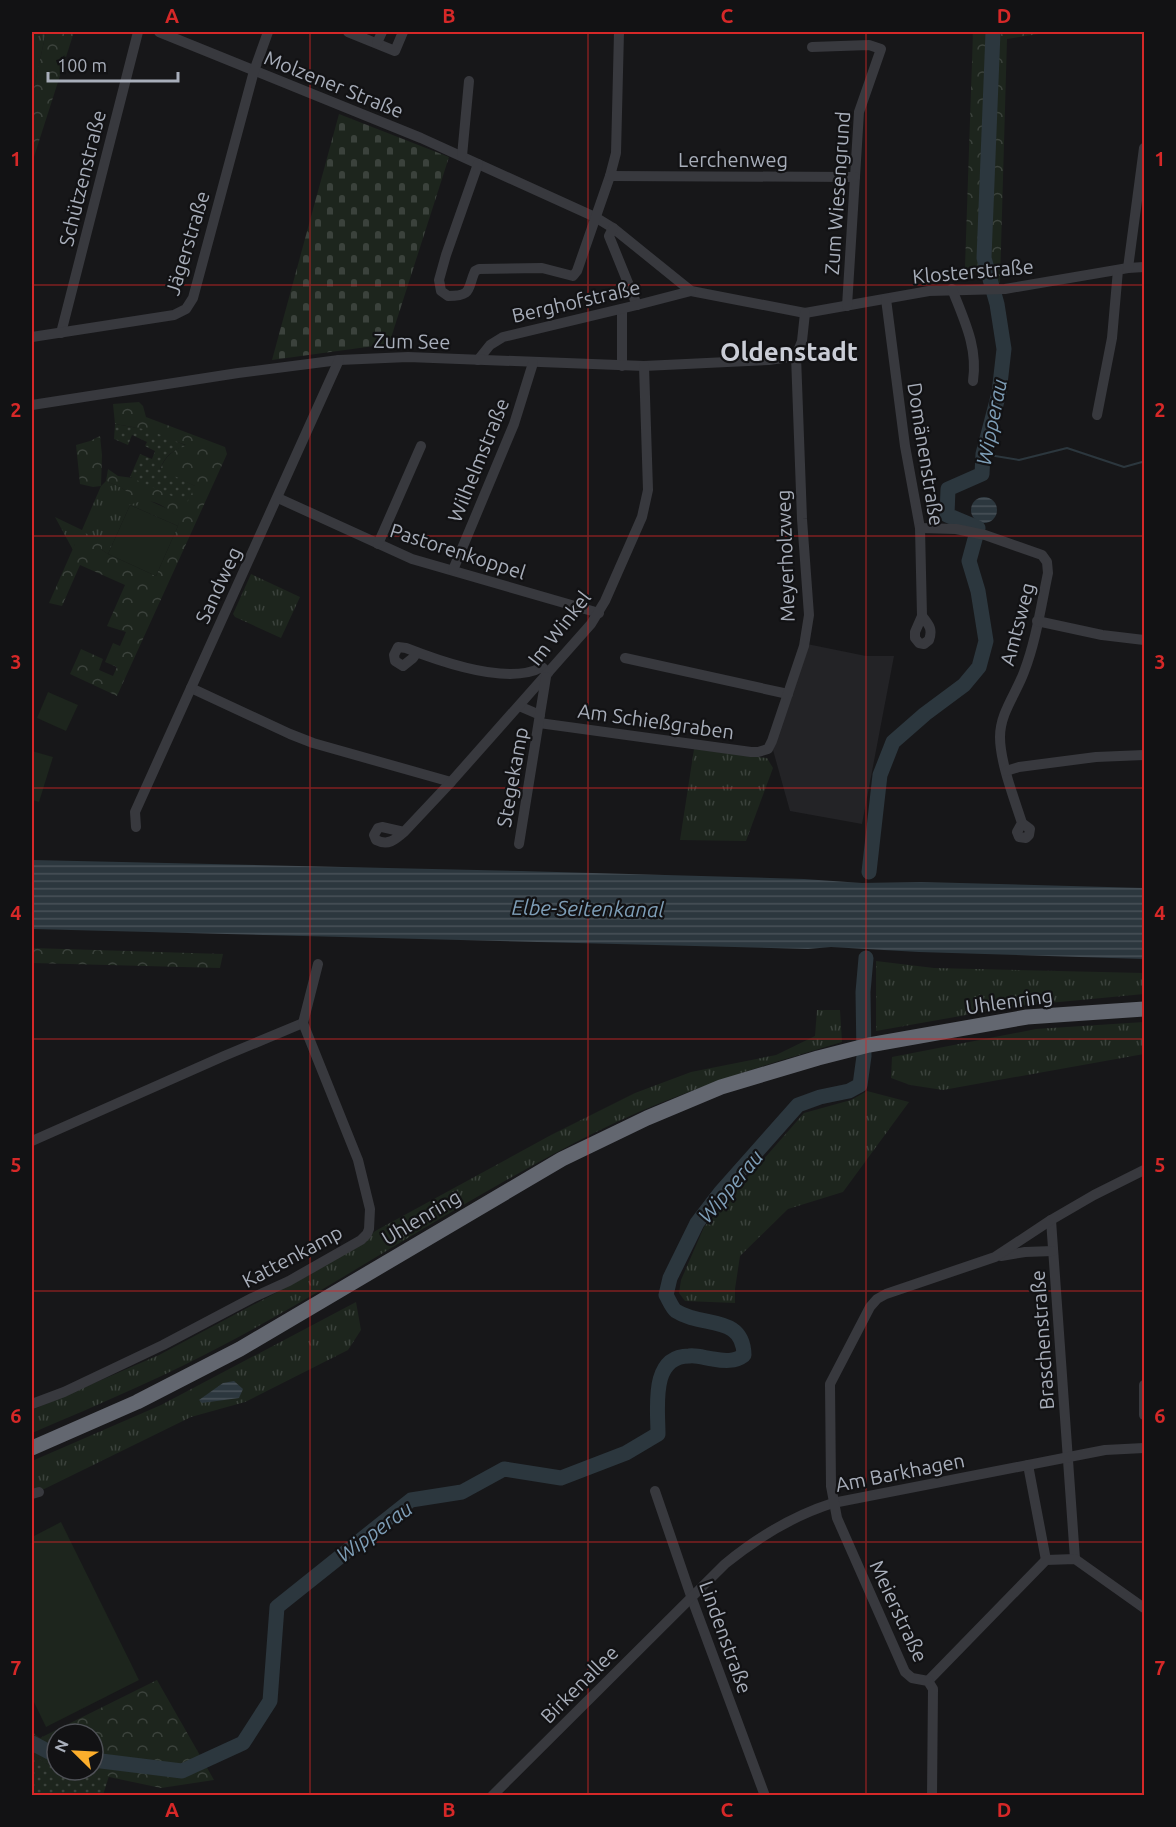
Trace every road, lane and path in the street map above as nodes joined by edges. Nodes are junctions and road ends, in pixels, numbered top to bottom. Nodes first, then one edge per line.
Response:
1 (138, 32) edge
2 (159, 32) edge
3 (267, 32) edge
4 (348, 32) edge
5 (382, 32) edge
6 (403, 32) edge
7 (619, 32) edge
8 (377, 44) junction
9 (812, 47) dead end
10 (254, 71) junction
11 (469, 81) dead end
12 (1144, 148) edge
13 (462, 156) junction
14 (478, 164) junction
15 (610, 176) junction
16 (855, 177) junction
17 (595, 217) junction
18 (613, 228) junction
19 (1144, 267) edge
20 (1123, 269) junction
21 (952, 289) junction
22 (691, 291) junction
23 (885, 299) junction
24 (637, 305) junction
25 (847, 306) junction
26 (622, 309) junction
27 (805, 313) junction
28 (61, 333) junction
29 (32, 337) edge
30 (795, 356) junction
31 (339, 360) junction
32 (478, 360) junction
33 (533, 363) junction
34 (622, 366) junction
35 (644, 366) junction
36 (973, 381) dead end
37 (32, 405) edge
38 (1097, 415) dead end
39 (421, 446) dead end
40 (278, 498) junction
41 (920, 528) junction
42 (378, 544) junction
43 (453, 570) junction
44 (599, 613) junction
45 (922, 616) dead end
46 (1037, 621) junction
47 (1144, 640) edge
48 (417, 652) dead end
49 (625, 658) dead end
50 (547, 675) junction
51 (191, 688) junction
52 (788, 694) junction
53 (519, 706) junction
54 (540, 719) junction
55 (768, 749) joint
56 (1144, 755) edge
57 (1006, 771) junction
58 (451, 782) junction
59 (1022, 822) dead end
60 (136, 827) dead end
61 (404, 832) dead end
62 (519, 844) dead end
63 (318, 964) dead end
64 (1144, 1009) edge
65 (303, 1023) junction
66 (32, 1141) edge
67 (1144, 1170) edge
68 (1051, 1220) junction
69 (1053, 1251) junction
70 (995, 1257) junction
71 (1144, 1385) edge
72 (32, 1404) edge
73 (1144, 1415) edge
74 (32, 1448) edge
75 (1144, 1449) edge
76 (1069, 1456) junction
77 (1028, 1465) junction
78 (655, 1491) dead end
79 (833, 1503) junction
80 (1075, 1559) junction
81 (1046, 1560) junction
82 (692, 1599) junction
83 (1144, 1608) edge
84 (927, 1681) junction
85 (492, 1796) edge
86 (765, 1796) edge
87 (932, 1796) edge

1 - 28 street, Schützenstraße
2 - 10 street, Molzener Straße
3 - 10 street
4 - 8 street
5 - 8 street
6 - 8 street
7 - 15 street
9 - 16 street, Zum Wiesengrund
10 - 13 street, Molzener Straße
10 - 28 street, Jägerstraße
11 - 13 street
12 - 20 street
13 - 14 street, Molzener Straße
14 - 17 street, Molzener Straße
14 - 17 street
15 - 16 street, Lerchenweg
15 - 17 street
16 - 25 street, Zum Wiesengrund
17 - 18 street, Molzener Straße
18 - 22 street, Molzener Straße
18 - 24 street
19 - 20 street, Klosterstraße
20 - 21 street, Klosterstraße
20 - 38 street
21 - 23 street, Klosterstraße
21 - 36 street
22 - 24 street, Berghofstraße
22 - 27 street, Molzener Straße
23 - 25 street, Klosterstraße
23 - 41 street, Domänenstraße
24 - 26 street, Berghofstraße
25 - 27 street, Klosterstraße
26 - 32 street, Berghofstraße
26 - 34 street
27 - 30 street, Meyerholzweg
28 - 29 street, Jägerstraße
30 - 35 street, Zum See
30 - 52 street, Meyerholzweg
31 - 32 street, Zum See
31 - 37 street, Zum See
31 - 40 street, Sandweg
32 - 33 street, Zum See
33 - 34 street, Zum See
33 - 43 street, Wilhelmstraße
34 - 35 street, Zum See
35 - 44 street, Im Winkel
39 - 42 street
40 - 42 street, Pastorenkoppel
40 - 51 street, Sandweg
41 - 45 street, Domänenstraße
41 - 46 street, Amtsweg
42 - 43 street, Pastorenkoppel
43 - 44 street, Pastorenkoppel
44 - 50 street, Im Winkel
46 - 47 street
46 - 57 street, Amtsweg
48 - 50 street
49 - 52 street
50 - 53 street, Im Winkel
50 - 54 street, Stegekamp
51 - 58 street
51 - 60 street, Sandweg
52 - 55 street, Meyerholzweg
53 - 54 street, Stegekamp
53 - 58 street, Im Winkel
54 - 55 street, Am Schießgraben
54 - 62 street, Stegekamp
56 - 57 street
57 - 59 street, Amtsweg
58 - 61 street, Im Winkel
63 - 65 street
64 - 74 highway, Uhlenring
65 - 66 street
65 - 72 street, Kattenkamp
67 - 68 street
68 - 69 street, Braschenstraße
68 - 70 street
69 - 70 street
69 - 76 street, Braschenstraße
70 - 79 street, Meierstraße
71 - 73 street
75 - 76 street, Am Barkhagen
76 - 77 street, Am Barkhagen
76 - 80 street, Braschenstraße
77 - 79 street, Am Barkhagen
77 - 81 street
78 - 82 street, Lindenstraße
79 - 82 street, Am Barkhagen
79 - 84 street, Meierstraße
80 - 81 street
80 - 83 street
81 - 84 street
82 - 85 street, Birkenallee
82 - 86 street, Lindenstraße
84 - 87 street, Meierstraße

